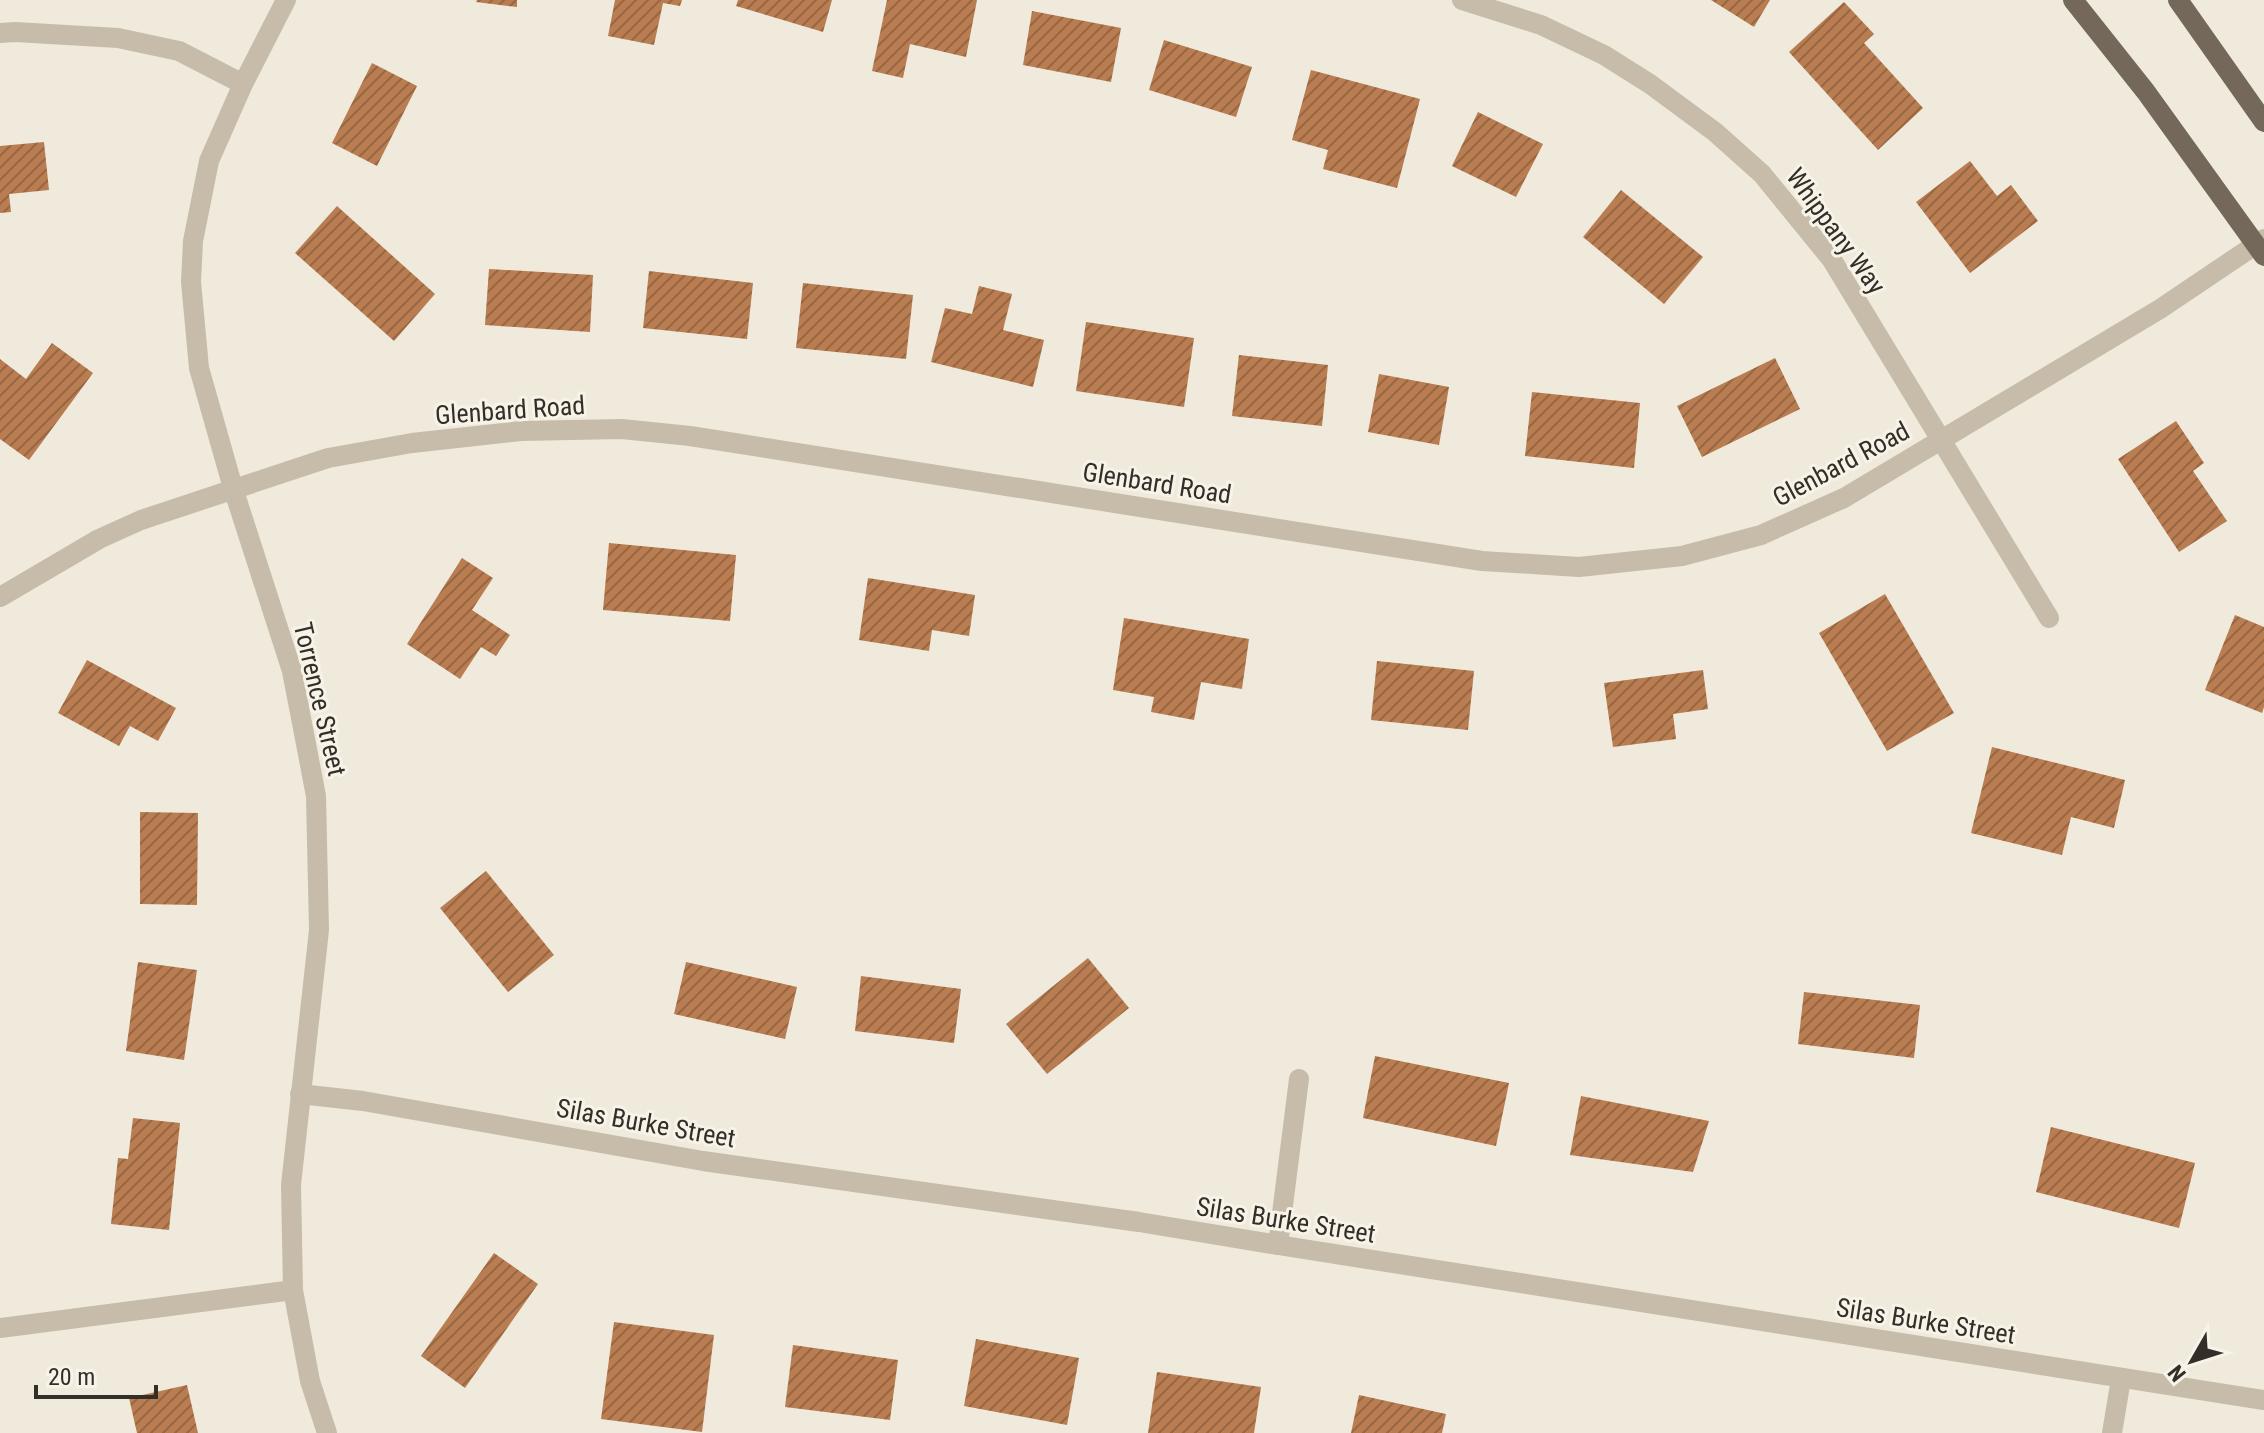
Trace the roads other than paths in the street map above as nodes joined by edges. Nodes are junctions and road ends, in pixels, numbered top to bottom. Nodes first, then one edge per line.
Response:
1 (286, 0) edge
2 (1462, 0) edge
3 (2073, 0) edge
4 (2178, 0) edge
5 (0, 33) edge
6 (243, 84) junction
7 (2264, 122) edge
8 (2262, 247) edge
9 (1941, 439) junction
10 (233, 488) junction
11 (0, 597) edge
12 (2049, 618) dead end
13 (1299, 1079) dead end
14 (300, 1094) junction
15 (1278, 1245) junction
16 (293, 1290) junction
17 (0, 1328) edge
18 (2121, 1379) junction
19 (2264, 1400) edge
20 (327, 1433) edge
21 (2112, 1433) edge

1 - 6 street, Torrence Street
2 - 9 street, Whippany Way
3 - 8 main road
4 - 7 main road
5 - 6 street
6 - 10 street, Torrence Street
8 - 9 street, Glenbard Road
9 - 10 street, Glenbard Road
9 - 12 street, Whippany Way
10 - 11 street, Glenbard Road
10 - 14 street, Torrence Street
13 - 15 street
14 - 15 street, Silas Burke Street
14 - 16 street, Torrence Street
15 - 18 street, Silas Burke Street
16 - 17 street
16 - 20 street, Torrence Street
18 - 19 street, Silas Burke Street
18 - 21 street

